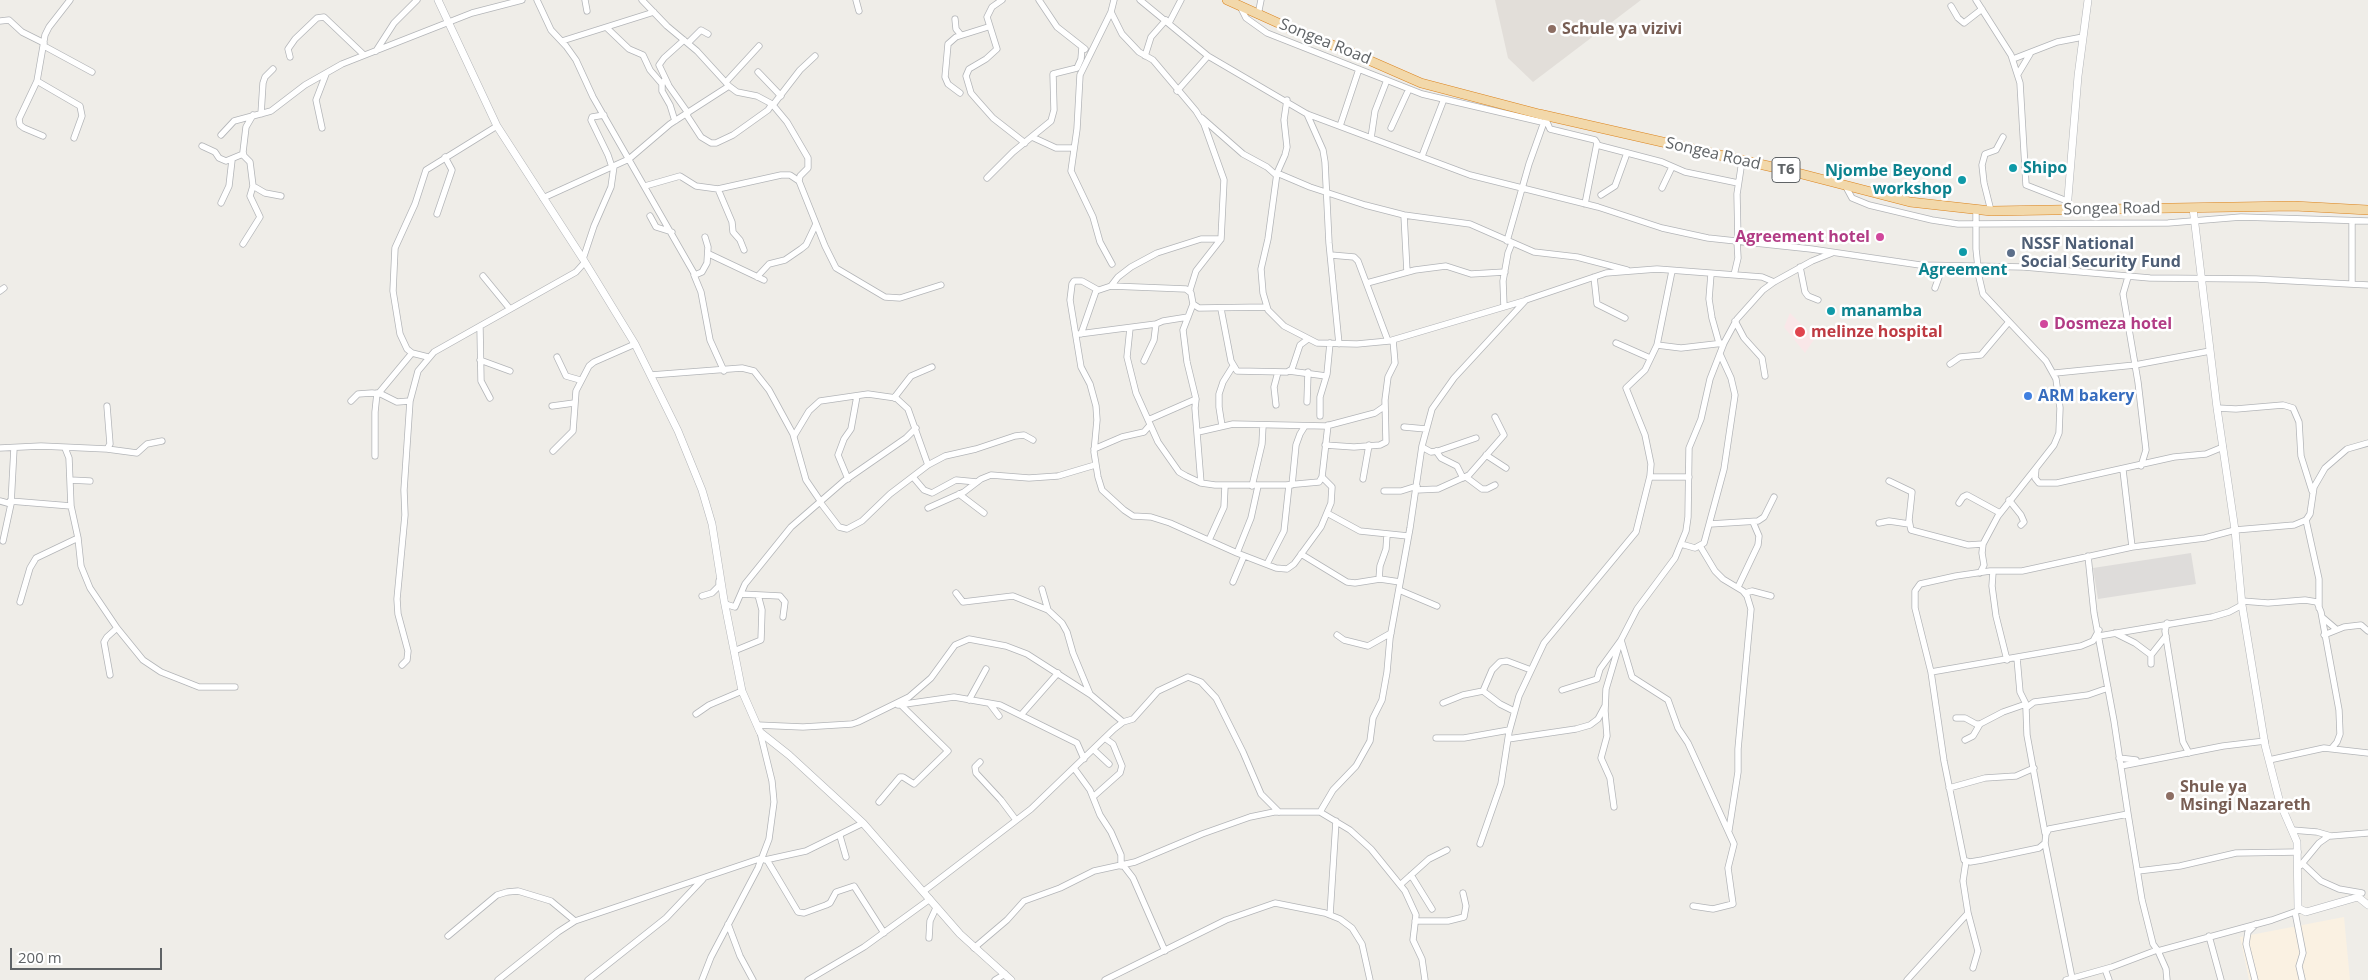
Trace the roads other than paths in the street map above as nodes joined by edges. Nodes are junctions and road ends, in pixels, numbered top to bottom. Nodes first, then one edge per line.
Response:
1 (70, 0) edge
2 (418, 0) edge
3 (438, 0) edge
4 (522, 0) edge
5 (537, 0) edge
6 (585, 0) edge
7 (642, 0) edge
8 (856, 0) edge
9 (1002, 0) edge
10 (1039, 0) edge
11 (1114, 0) edge
12 (1140, 0) edge
13 (1181, 0) edge
14 (1261, 0) edge
15 (1976, 0) edge
16 (2088, 0) edge
17 (1235, 3) edge
18 (1951, 6) dead end
19 (1982, 9) junction
20 (587, 11) dead end
21 (859, 11) dead end
22 (654, 12) junction
23 (1110, 12) junction
24 (1258, 15) junction
25 (955, 19) dead end
26 (0, 21) edge
27 (1168, 22) junction
28 (449, 23) junction
29 (988, 27) junction
30 (607, 28) junction
31 (708, 34) dead end
32 (961, 35) junction
33 (2083, 37) junction
34 (686, 41) junction
35 (562, 42) junction
36 (44, 44) junction
37 (759, 46) dead end
38 (1082, 47) junction
39 (1090, 50) junction
40 (376, 51) junction
41 (2032, 52) junction
42 (364, 55) junction
43 (815, 56) dead end
44 (1145, 56) junction
45 (1208, 56) junction
46 (290, 57) dead end
47 (2013, 59) junction
48 (273, 69) dead end
49 (1359, 69) junction
50 (92, 72) dead end
51 (758, 72) dead end
52 (326, 74) junction
53 (2018, 74) junction
54 (1387, 80) junction
55 (38, 81) junction
56 (664, 82) junction
57 (728, 84) junction
58 (1409, 89) junction
59 (1177, 90) junction
60 (960, 92) dead end
61 (781, 96) junction
62 (1444, 99) junction
63 (1287, 100) junction
64 (772, 104) junction
65 (260, 114) junction
66 (687, 114) junction
67 (1307, 114) junction
68 (253, 115) junction
69 (604, 115) junction
70 (1199, 116) junction
71 (1545, 120) junction
72 (675, 121) junction
73 (497, 126) junction
74 (1340, 126) junction
75 (322, 128) dead end
76 (1391, 128) dead end
77 (221, 135) dead end
78 (43, 136) dead end
79 (2003, 137) dead end
80 (74, 138) dead end
81 (1032, 138) junction
82 (1371, 138) junction
83 (1025, 143) junction
84 (1597, 145) junction
85 (202, 146) dead end
86 (1074, 148) junction
87 (1627, 153) junction
88 (243, 154) junction
89 (1422, 156) junction
90 (445, 157) junction
91 (629, 159) junction
92 (232, 160) junction
93 (1742, 161) junction
94 (613, 167) junction
95 (1672, 167) junction
96 (1277, 174) junction
97 (988, 178) dead end
98 (799, 180) junction
99 (1738, 183) junction
100 (1844, 184) junction
101 (253, 186) junction
102 (644, 186) junction
103 (1521, 188) junction
104 (1662, 188) dead end
105 (718, 189) junction
106 (1327, 192) junction
107 (1601, 194) dead end
108 (281, 196) dead end
109 (543, 198) junction
110 (222, 203) dead end
111 (1586, 204) junction
112 (2067, 205) junction
113 (2193, 208) junction
114 (1976, 210) junction
115 (2368, 210) edge
116 (1991, 211) junction
117 (437, 214) dead end
118 (1404, 215) junction
119 (650, 216) dead end
120 (2352, 221) junction
121 (2368, 221) edge
122 (2194, 222) junction
123 (816, 224) junction
124 (1975, 224) junction
125 (672, 232) junction
126 (705, 238) dead end
127 (1221, 239) junction
128 (1737, 241) junction
129 (1510, 242) junction
130 (243, 244) dead end
131 (744, 250) dead end
132 (1834, 253) junction
133 (708, 254) junction
134 (1331, 255) junction
135 (584, 261) junction
136 (1112, 264) dead end
137 (1978, 265) junction
138 (1943, 266) junction
139 (1800, 267) junction
140 (1632, 270) junction
141 (1672, 270) junction
142 (1407, 272) junction
143 (1505, 272) junction
144 (1711, 274) junction
145 (694, 275) junction
146 (1734, 275) junction
147 (483, 276) dead end
148 (758, 277) junction
149 (2128, 277) junction
150 (1594, 278) junction
151 (2202, 279) junction
152 (764, 280) dead end
153 (1774, 282) junction
154 (1368, 283) junction
155 (2352, 284) junction
156 (940, 285) dead end
157 (2368, 285) edge
158 (1111, 286) junction
159 (1935, 288) dead end
160 (1098, 290) junction
161 (1190, 290) junction
162 (1526, 300) junction
163 (1818, 300) dead end
164 (1193, 304) junction
165 (1267, 307) junction
166 (1504, 307) junction
167 (510, 309) junction
168 (1220, 309) junction
169 (1188, 317) junction
170 (1626, 318) dead end
171 (1735, 322) junction
172 (2008, 322) junction
173 (1156, 324) junction
174 (480, 327) junction
175 (1130, 328) junction
176 (1078, 334) junction
177 (1308, 339) junction
178 (1390, 340) junction
179 (1616, 343) dead end
180 (1721, 343) junction
181 (635, 344) junction
182 (1330, 344) junction
183 (1339, 344) junction
184 (1657, 345) junction
185 (2210, 351) junction
186 (412, 353) junction
187 (1720, 354) junction
188 (428, 357) junction
189 (556, 357) dead end
190 (1650, 358) junction
191 (480, 360) junction
192 (1144, 361) dead end
193 (1950, 364) dead end
194 (2135, 365) junction
195 (1233, 366) junction
196 (932, 367) dead end
197 (510, 371) dead end
198 (724, 371) junction
199 (1289, 371) junction
200 (1278, 372) junction
201 (1308, 372) junction
202 (2055, 373) junction
203 (651, 375) junction
204 (1326, 376) junction
205 (1765, 376) dead end
206 (580, 380) junction
207 (378, 394) junction
208 (857, 396) junction
209 (490, 398) dead end
210 (894, 398) junction
211 (1196, 399) junction
212 (351, 401) dead end
213 (410, 401) junction
214 (1307, 402) dead end
215 (574, 403) junction
216 (1276, 405) dead end
217 (107, 406) dead end
218 (552, 406) dead end
219 (1385, 406) junction
220 (2217, 408) junction
221 (1320, 416) dead end
222 (1495, 417) dead end
223 (1149, 423) junction
224 (1263, 425) junction
225 (1328, 425) junction
226 (1222, 426) junction
227 (1305, 426) junction
228 (1404, 427) dead end
229 (916, 428) junction
230 (1426, 429) junction
231 (1198, 432) junction
232 (794, 436) junction
233 (1476, 438) dead end
234 (1033, 440) dead end
235 (162, 442) dead end
236 (2368, 443) edge
237 (1325, 445) junction
238 (1369, 445) junction
239 (1422, 447) junction
240 (2223, 447) junction
241 (0, 448) edge
242 (14, 448) junction
243 (65, 448) junction
244 (107, 449) junction
245 (1094, 449) junction
246 (553, 450) dead end
247 (1436, 452) junction
248 (1486, 455) junction
249 (375, 456) dead end
250 (928, 465) junction
251 (1095, 465) junction
252 (2141, 466) junction
253 (1506, 468) dead end
254 (2036, 468) junction
255 (2123, 470) junction
256 (913, 477) junction
257 (1322, 477) junction
258 (1650, 477) junction
259 (1689, 477) junction
260 (1464, 478) junction
261 (848, 479) junction
262 (1363, 479) dead end
263 (70, 480) junction
264 (1889, 481) dead end
265 (90, 482) dead end
266 (977, 482) junction
267 (1201, 483) junction
268 (1291, 485) junction
269 (1495, 485) dead end
270 (1225, 486) junction
271 (1255, 486) junction
272 (1416, 488) junction
273 (1384, 491) dead end
274 (2312, 492) junction
275 (959, 494) junction
276 (1774, 497) dead end
277 (2009, 500) junction
278 (0, 501) edge
279 (10, 502) junction
280 (820, 502) junction
281 (1959, 503) dead end
282 (71, 506) junction
283 (928, 508) dead end
284 (984, 513) dead end
285 (1327, 513) junction
286 (2000, 513) junction
287 (2306, 520) junction
288 (1753, 522) junction
289 (1879, 523) dead end
290 (1710, 524) junction
291 (1909, 524) junction
292 (2021, 525) dead end
293 (2235, 530) junction
294 (1387, 535) junction
295 (1408, 536) junction
296 (78, 538) junction
297 (1209, 540) junction
298 (3, 541) dead end
299 (1681, 544) junction
300 (1983, 544) junction
301 (1700, 546) junction
302 (2132, 547) junction
303 (1237, 553) junction
304 (1301, 554) junction
305 (1244, 556) junction
306 (2088, 556) junction
307 (1984, 563) junction
308 (1267, 564) junction
309 (719, 570) junction
310 (1992, 572) junction
311 (1980, 573) junction
312 (1379, 579) junction
313 (1233, 582) dead end
314 (1400, 582) junction
315 (1738, 587) junction
316 (1042, 588) dead end
317 (1399, 590) junction
318 (956, 593) dead end
319 (741, 594) junction
320 (1745, 594) junction
321 (758, 595) junction
322 (702, 596) dead end
323 (1772, 596) dead end
324 (20, 602) dead end
325 (2242, 603) junction
326 (725, 604) junction
327 (1437, 606) dead end
328 (2319, 609) junction
329 (1048, 610) junction
330 (2321, 615) junction
331 (783, 617) dead end
332 (2167, 623) junction
333 (117, 628) junction
334 (2336, 629) junction
335 (2368, 631) edge
336 (1391, 632) junction
337 (2115, 632) junction
338 (2099, 633) junction
339 (1337, 635) dead end
340 (2324, 635) junction
341 (2166, 636) junction
342 (1621, 640) junction
343 (734, 651) junction
344 (2151, 655) junction
345 (2017, 658) junction
346 (2007, 660) junction
347 (2151, 664) dead end
348 (402, 665) dead end
349 (986, 669) dead end
350 (1531, 670) junction
351 (1931, 672) junction
352 (1058, 673) junction
353 (110, 675) dead end
354 (235, 686) dead end
355 (2108, 688) junction
356 (1483, 690) junction
357 (1562, 690) dead end
358 (742, 691) junction
359 (1091, 695) junction
360 (969, 700) junction
361 (1443, 703) dead end
362 (990, 704) junction
363 (893, 705) junction
364 (901, 705) junction
365 (2026, 705) junction
366 (1605, 706) junction
367 (1514, 711) junction
368 (696, 714) dead end
369 (1021, 715) junction
370 (999, 716) dead end
371 (1956, 718) dead end
372 (1123, 722) junction
373 (1980, 724) junction
374 (758, 728) junction
375 (1509, 730) junction
376 (1436, 738) dead end
377 (1106, 739) junction
378 (1508, 739) junction
379 (1965, 740) dead end
380 (2265, 741) junction
381 (2184, 744) junction
382 (2332, 748) junction
383 (1094, 750) junction
384 (2189, 753) junction
385 (2368, 753) edge
386 (2180, 754) junction
387 (2119, 758) junction
388 (1084, 760) junction
389 (2142, 760) junction
390 (2269, 760) junction
391 (980, 762) dead end
392 (1110, 764) dead end
393 (2121, 766) junction
394 (1074, 768) junction
395 (2034, 768) junction
396 (1949, 788) junction
397 (1093, 797) junction
398 (879, 802) dead end
399 (1614, 807) dead end
400 (1279, 812) junction
401 (1320, 812) junction
402 (2128, 814) junction
403 (1016, 820) junction
404 (1336, 821) junction
405 (864, 824) junction
406 (1729, 830) junction
407 (2292, 830) junction
408 (2368, 833) edge
409 (2046, 835) junction
410 (840, 836) junction
411 (2329, 836) junction
412 (1480, 844) dead end
413 (2045, 844) junction
414 (1447, 850) dead end
415 (2298, 852) junction
416 (846, 857) dead end
417 (763, 860) junction
418 (1966, 861) junction
419 (1122, 866) junction
420 (2300, 866) junction
421 (2138, 871) junction
422 (1412, 875) junction
423 (702, 879) junction
424 (1400, 885) junction
425 (924, 891) junction
426 (2365, 892) edge
427 (1463, 893) dead end
428 (2353, 898) junction
429 (930, 899) junction
430 (2368, 905) edge
431 (1693, 906) dead end
432 (936, 908) junction
433 (1432, 909) dead end
434 (2297, 911) junction
435 (1968, 914) junction
436 (1330, 915) junction
437 (575, 921) junction
438 (1415, 921) junction
439 (728, 924) junction
440 (2256, 924) junction
441 (884, 933) junction
442 (448, 936) dead end
443 (2209, 936) junction
444 (929, 938) dead end
445 (974, 948) junction
446 (2158, 950) junction
447 (1165, 951) junction
448 (1973, 968) dead end
449 (2105, 969) junction
450 (1008, 977) edge
451 (2069, 979) edge
452 (2302, 979) edge
453 (498, 980) edge
454 (588, 980) edge
455 (702, 980) edge
456 (753, 980) edge
457 (808, 980) edge
458 (996, 980) edge
459 (1105, 980) edge
460 (1370, 980) edge
461 (1425, 980) edge
462 (1907, 980) edge
463 (2109, 980) edge
464 (2167, 980) edge
465 (2221, 980) edge
466 (2255, 980) edge

1 - 36 street
2 - 40 street
3 - 28 street
4 - 28 street
5 - 35 street
6 - 20 street
7 - 22 street
8 - 21 street
9 - 29 street
10 - 38 street
11 - 23 street
12 - 27 street
13 - 27 street
14 - 24 street
15 - 19 street
16 - 33 street
17 - 24 highway, Songea Road / T6
17 - 49 street
18 - 19 street
19 - 47 street
22 - 30 street
22 - 34 street
23 - 39 street
23 - 44 street
24 - 71 highway, Songea Road / T6
25 - 32 street
26 - 36 street
27 - 44 street
27 - 45 street
28 - 40 street
28 - 73 street
29 - 32 street
29 - 83 street
30 - 35 street
30 - 56 street
31 - 34 street
32 - 60 street
33 - 41 street
33 - 112 street
34 - 56 street
34 - 57 street
35 - 69 street
36 - 50 street
36 - 55 street
37 - 57 street
38 - 39 street
38 - 81 street
39 - 86 street
40 - 42 street
41 - 47 street
41 - 53 street
42 - 46 street
42 - 52 street
43 - 61 street
44 - 59 street
45 - 59 street
45 - 63 street
47 - 53 street
48 - 65 street
49 - 54 street
49 - 74 street
51 - 61 street
52 - 65 street
52 - 75 street
53 - 112 street
54 - 58 street
54 - 82 street
55 - 78 street
55 - 80 street
56 - 66 street
56 - 72 street
57 - 64 street
57 - 66 street
58 - 62 street
58 - 76 street
59 - 70 street
61 - 64 street
62 - 71 street
62 - 89 street
63 - 67 street
63 - 96 street
64 - 66 street
64 - 98 street
65 - 68 street
66 - 72 street
67 - 74 street
67 - 106 street
68 - 77 street
68 - 88 street
69 - 91 street
69 - 94 street
70 - 96 street
70 - 127 street
71 - 84 street
71 - 93 highway, Songea Road / T6
71 - 103 street
72 - 91 street
73 - 90 street
73 - 109 street
74 - 82 street
79 - 116 street
81 - 83 street
81 - 86 street
82 - 89 street
83 - 97 street
84 - 87 street
84 - 111 street
85 - 92 street
86 - 136 street
87 - 95 street
87 - 107 street
88 - 92 street
88 - 101 street
89 - 103 street
90 - 117 street
90 - 186 street
91 - 94 street
91 - 102 street
92 - 110 street
93 - 99 street
93 - 100 highway, Songea Road / T6
94 - 109 street
94 - 135 street
95 - 99 street
95 - 104 street
96 - 106 street
96 - 165 street
98 - 105 street
98 - 123 street
99 - 128 street
100 - 114 highway, Songea Road / T6
100 - 124 street
101 - 108 street
101 - 130 street
102 - 105 street
102 - 125 street
103 - 111 street
103 - 129 street
105 - 131 street
106 - 118 street
106 - 134 street
109 - 135 street
111 - 128 street
112 - 113 highway, Songea Road / T6
112 - 116 highway, Songea Road / T6
113 - 115 highway, Songea Road / T6
113 - 122 street
114 - 116 highway, Songea Road / T6
114 - 124 street
118 - 129 street
118 - 142 street
119 - 125 street
120 - 121 street
120 - 122 street
120 - 155 street
122 - 124 street
122 - 151 street
123 - 148 street
123 - 156 street
124 - 137 street
125 - 145 street
126 - 133 street
127 - 158 street
127 - 161 street
128 - 132 street
128 - 146 street
129 - 140 street
129 - 143 street
132 - 138 street
132 - 139 street
133 - 145 street
133 - 148 street
134 - 154 street
134 - 183 street
135 - 167 street
135 - 181 street
137 - 138 street
137 - 149 street
137 - 172 street
138 - 159 street
139 - 153 street
139 - 163 street
140 - 141 street
140 - 150 street
141 - 144 street
141 - 184 street
142 - 143 street
142 - 154 street
143 - 166 street
144 - 146 street
144 - 180 street
145 - 198 street
146 - 153 street
147 - 167 street
148 - 152 street
149 - 151 street
149 - 194 street
150 - 162 street
150 - 170 street
151 - 155 street
151 - 185 street
153 - 171 street
154 - 178 street
155 - 157 street
158 - 160 street
158 - 161 street
160 - 176 street
160 - 176 street
161 - 164 street
162 - 166 street
162 - 230 street
164 - 168 street
164 - 169 street
165 - 168 street
165 - 177 street
166 - 178 street
167 - 174 street
168 - 195 street
169 - 173 street
169 - 211 street
171 - 180 street
171 - 205 street
172 - 193 street
172 - 202 street
173 - 175 street
173 - 192 street
174 - 188 street
174 - 191 street
175 - 176 street
175 - 223 street
176 - 245 street
177 - 182 street
177 - 199 street
178 - 183 street
178 - 219 street
179 - 190 street
180 - 184 street
180 - 187 street
181 - 203 street
181 - 206 street
182 - 183 street
182 - 204 street
184 - 190 street
185 - 194 street
185 - 220 street
186 - 188 street
186 - 207 street
187 - 259 street
187 - 290 street
188 - 213 street
189 - 206 street
190 - 258 street
191 - 197 street
191 - 209 street
194 - 202 street
194 - 252 street
195 - 200 street
195 - 226 street
196 - 210 street
198 - 203 street
198 - 232 street
199 - 200 street
199 - 201 street
200 - 216 street
201 - 204 street
201 - 214 street
202 - 254 street
203 - 309 street
204 - 221 street
206 - 215 street
207 - 212 street
207 - 213 street
207 - 249 street
208 - 210 street
208 - 232 street
208 - 261 street
210 - 229 street
211 - 223 street
211 - 231 street
213 - 348 street
215 - 218 street
215 - 246 street
217 - 244 street
219 - 225 street
219 - 238 street
220 - 240 street
220 - 274 street
222 - 248 street
223 - 245 street
223 - 267 street
224 - 226 street
224 - 227 street
224 - 271 street
225 - 227 street
225 - 237 street
226 - 231 street
227 - 268 street
228 - 230 street
229 - 250 street
229 - 261 street
230 - 239 street
231 - 267 street
232 - 280 street
233 - 247 street
234 - 250 street
235 - 244 street
236 - 274 street
237 - 238 street
237 - 257 street
238 - 262 street
239 - 247 street
239 - 272 street
240 - 252 street
240 - 293 street
241 - 242 street
242 - 243 street
242 - 279 street
243 - 244 street
243 - 263 street
245 - 251 street
247 - 260 street
248 - 253 street
248 - 260 street
250 - 256 street
251 - 266 street
251 - 297 street
252 - 255 street
254 - 255 street
254 - 277 street
255 - 302 street
256 - 266 street
256 - 280 street
257 - 268 street
257 - 285 street
258 - 259 street
258 - 350 street
259 - 299 street
260 - 269 street
260 - 272 street
261 - 280 street
263 - 265 street
263 - 282 street
264 - 291 street
266 - 275 street
267 - 270 street
268 - 271 street
268 - 308 street
270 - 271 street
270 - 297 street
271 - 303 street
272 - 273 street
272 - 295 street
274 - 287 street
275 - 283 street
275 - 284 street
276 - 288 street
277 - 286 street
277 - 292 street
278 - 279 street
279 - 282 street
279 - 298 street
280 - 319 street
281 - 286 street
282 - 296 street
285 - 294 street
285 - 304 street
286 - 300 street
287 - 293 street
287 - 328 street
288 - 290 street
288 - 315 street
289 - 291 street
290 - 301 street
291 - 300 street
293 - 302 street
293 - 325 street
294 - 295 street
294 - 312 street
295 - 314 street
296 - 324 street
296 - 333 street
297 - 303 street
299 - 301 street
299 - 342 street
300 - 307 street
301 - 315 street
302 - 306 street
303 - 305 street
304 - 308 street
304 - 312 street
305 - 308 street
305 - 313 street
306 - 310 street
306 - 338 street
307 - 310 street
307 - 311 street
309 - 322 street
309 - 326 street
310 - 311 street
310 - 346 street
311 - 351 street
312 - 314 street
314 - 317 street
315 - 320 street
316 - 329 street
317 - 327 street
317 - 336 street
318 - 329 street
319 - 321 street
319 - 326 street
320 - 323 street
320 - 406 street
321 - 331 street
321 - 343 street
325 - 328 street
325 - 332 street
325 - 380 street
326 - 343 street
328 - 330 street
329 - 359 street
330 - 334 street
330 - 340 street
332 - 337 street
332 - 341 street
333 - 353 street
333 - 354 street
334 - 335 street
334 - 340 street
336 - 339 street
336 - 401 street
337 - 338 street
337 - 344 street
338 - 345 street
338 - 355 street
340 - 382 street
341 - 344 street
341 - 381 street
342 - 357 street
342 - 366 street
342 - 406 street
343 - 358 street
344 - 347 street
345 - 346 street
345 - 365 street
346 - 351 street
349 - 360 street
350 - 356 street
350 - 367 street
351 - 396 street
352 - 359 street
352 - 363 street
352 - 369 street
355 - 365 street
355 - 387 street
356 - 361 street
356 - 367 street
358 - 368 street
358 - 374 street
359 - 372 street
360 - 362 street
360 - 364 street
362 - 369 street
362 - 370 street
363 - 364 street
363 - 374 street
364 - 398 street
365 - 373 street
365 - 395 street
366 - 378 street
366 - 399 street
367 - 375 street
369 - 388 street
371 - 373 street
372 - 377 street
372 - 400 street
373 - 379 street
374 - 405 street
374 - 417 street
375 - 376 street
375 - 378 street
377 - 383 street
377 - 397 street
378 - 412 street
380 - 384 street
380 - 390 street
381 - 384 street
381 - 386 street
382 - 385 street
382 - 390 street
383 - 388 street
383 - 392 street
384 - 386 street
386 - 389 street
387 - 389 street
387 - 393 street
388 - 394 street
389 - 393 street
390 - 407 street
391 - 403 street
393 - 402 street
394 - 397 street
394 - 403 street
395 - 396 street
395 - 409 street
396 - 418 street
397 - 419 street
400 - 401 street
400 - 419 street
401 - 404 street
402 - 409 street
402 - 421 street
403 - 425 street
404 - 424 street
404 - 436 street
405 - 410 street
405 - 425 street
406 - 431 street
407 - 411 street
407 - 415 street
408 - 411 street
409 - 413 street
410 - 416 street
410 - 417 street
411 - 420 street
413 - 418 street
413 - 451 street
414 - 422 street
415 - 420 street
415 - 421 street
417 - 423 street
417 - 439 street
417 - 441 street
418 - 435 street
419 - 445 street
419 - 447 street
420 - 426 street
420 - 434 street
421 - 446 street
422 - 424 street
422 - 433 street
423 - 437 street
423 - 454 street
424 - 438 street
425 - 429 street
426 - 428 street
427 - 438 street
428 - 430 street
428 - 434 street
429 - 432 street
429 - 441 street
432 - 444 street
432 - 445 street
434 - 440 street
434 - 452 street
435 - 448 street
435 - 462 street
436 - 447 street
436 - 460 street
437 - 442 street
437 - 453 street
438 - 461 street
439 - 455 street
439 - 456 street
440 - 443 street
440 - 466 street
441 - 457 street
443 - 446 street
443 - 465 street
445 - 450 street
446 - 449 street
446 - 464 street
447 - 459 street
449 - 451 street
449 - 463 street
450 - 458 street

